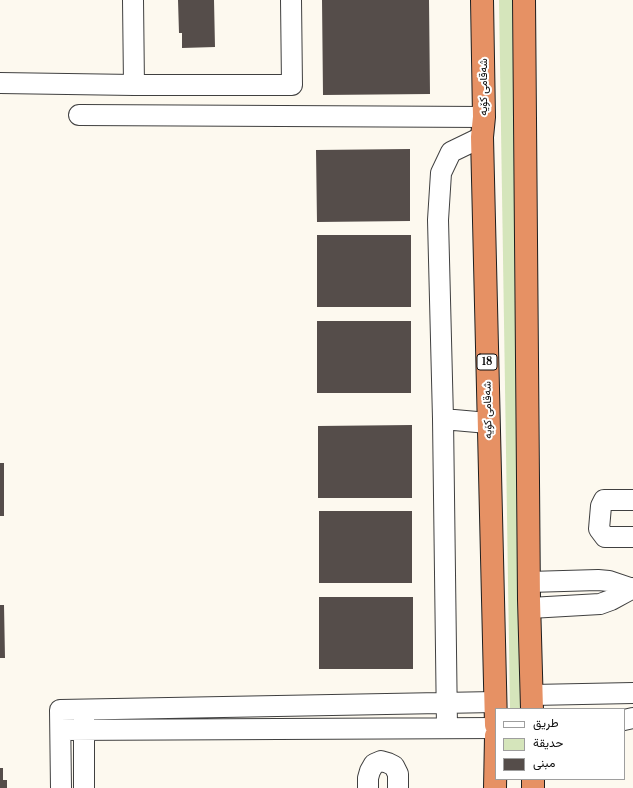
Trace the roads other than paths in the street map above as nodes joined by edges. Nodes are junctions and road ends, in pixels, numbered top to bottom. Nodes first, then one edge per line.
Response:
1 (133, 0) edge
2 (291, 0) edge
3 (482, 0) edge
4 (524, 0) edge
5 (0, 83) edge
6 (134, 85) junction
7 (79, 115) dead end
8 (483, 127) junction
9 (443, 419) junction
10 (488, 423) junction
11 (633, 500) edge
12 (633, 537) edge
13 (530, 582) junction
14 (632, 588) edge
15 (530, 608) junction
16 (633, 693) edge
17 (495, 702) junction
18 (532, 702) edge
19 (447, 704) junction
20 (495, 708) edge
21 (84, 720) junction
22 (447, 728) junction
23 (495, 728) edge
24 (61, 788) edge
25 (84, 788) edge
26 (368, 788) edge
27 (398, 788) edge

1 - 6 street
2 - 6 street
3 - 8 highway, شەقامی کۆیە / 18
4 - 13 highway
5 - 6 street
7 - 8 street
8 - 9 street
8 - 10 highway, شەقامی کۆیە / 18
9 - 10 street
9 - 19 street
10 - 17 highway, شەقامی کۆیە / 18
11 - 12 street
13 - 14 street
13 - 15 highway
14 - 15 street
15 - 18 highway
16 - 18 street
17 - 19 street
17 - 20 highway, شەقامی کۆیە / 18
19 - 21 street
19 - 22 street
21 - 22 street
21 - 24 street
21 - 25 street
22 - 23 street
26 - 27 street

